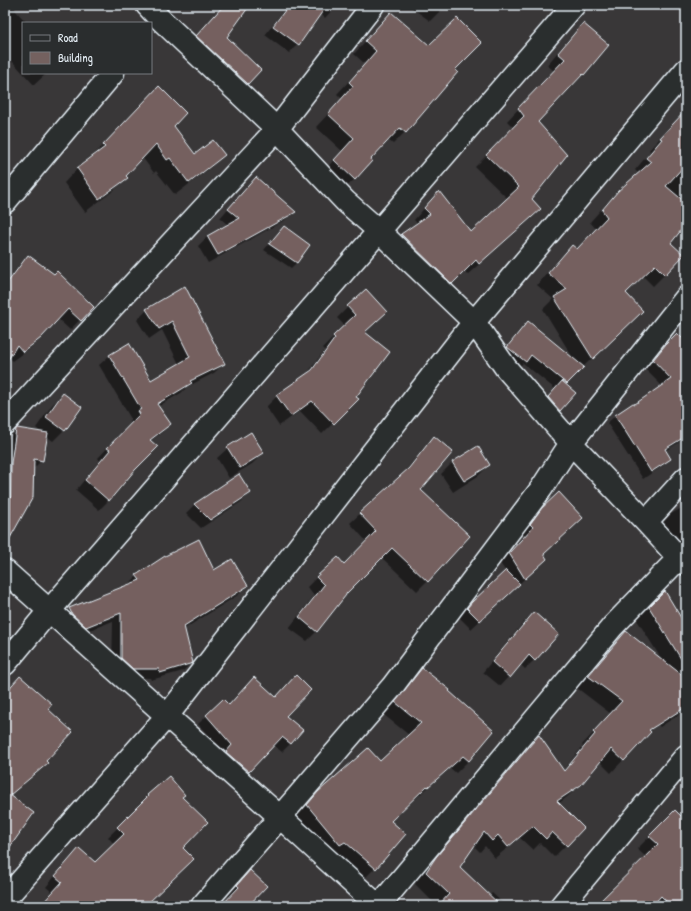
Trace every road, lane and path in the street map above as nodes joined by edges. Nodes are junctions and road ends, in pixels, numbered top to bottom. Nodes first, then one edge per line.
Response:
1 (372, 5) edge
2 (574, 5) edge
3 (157, 14) edge
4 (686, 70) edge
5 (112, 74) edge
6 (277, 129) junction
7 (5, 202) edge
8 (379, 231) junction
9 (686, 298) edge
10 (474, 322) junction
11 (5, 423) edge
12 (571, 443) junction
13 (686, 478) edge
14 (646, 522) junction
15 (682, 561) edge
16 (5, 571) edge
17 (49, 611) junction
18 (5, 664) edge
19 (167, 716) junction
20 (686, 756) edge
21 (280, 817) junction
22 (5, 899) edge
23 (202, 906) edge
24 (378, 906) edge
25 (561, 906) edge

1 - 6 street
2 - 8 street
3 - 6 street
4 - 10 street
5 - 7 street
6 - 8 street
6 - 11 street
8 - 10 street
8 - 17 street
9 - 12 street
10 - 12 street
10 - 19 street
12 - 14 street
12 - 21 street
13 - 14 street
14 - 15 street
15 - 24 street
16 - 17 street
17 - 18 street
17 - 19 street
19 - 21 street
19 - 22 street
20 - 25 street
21 - 23 street
21 - 24 street

